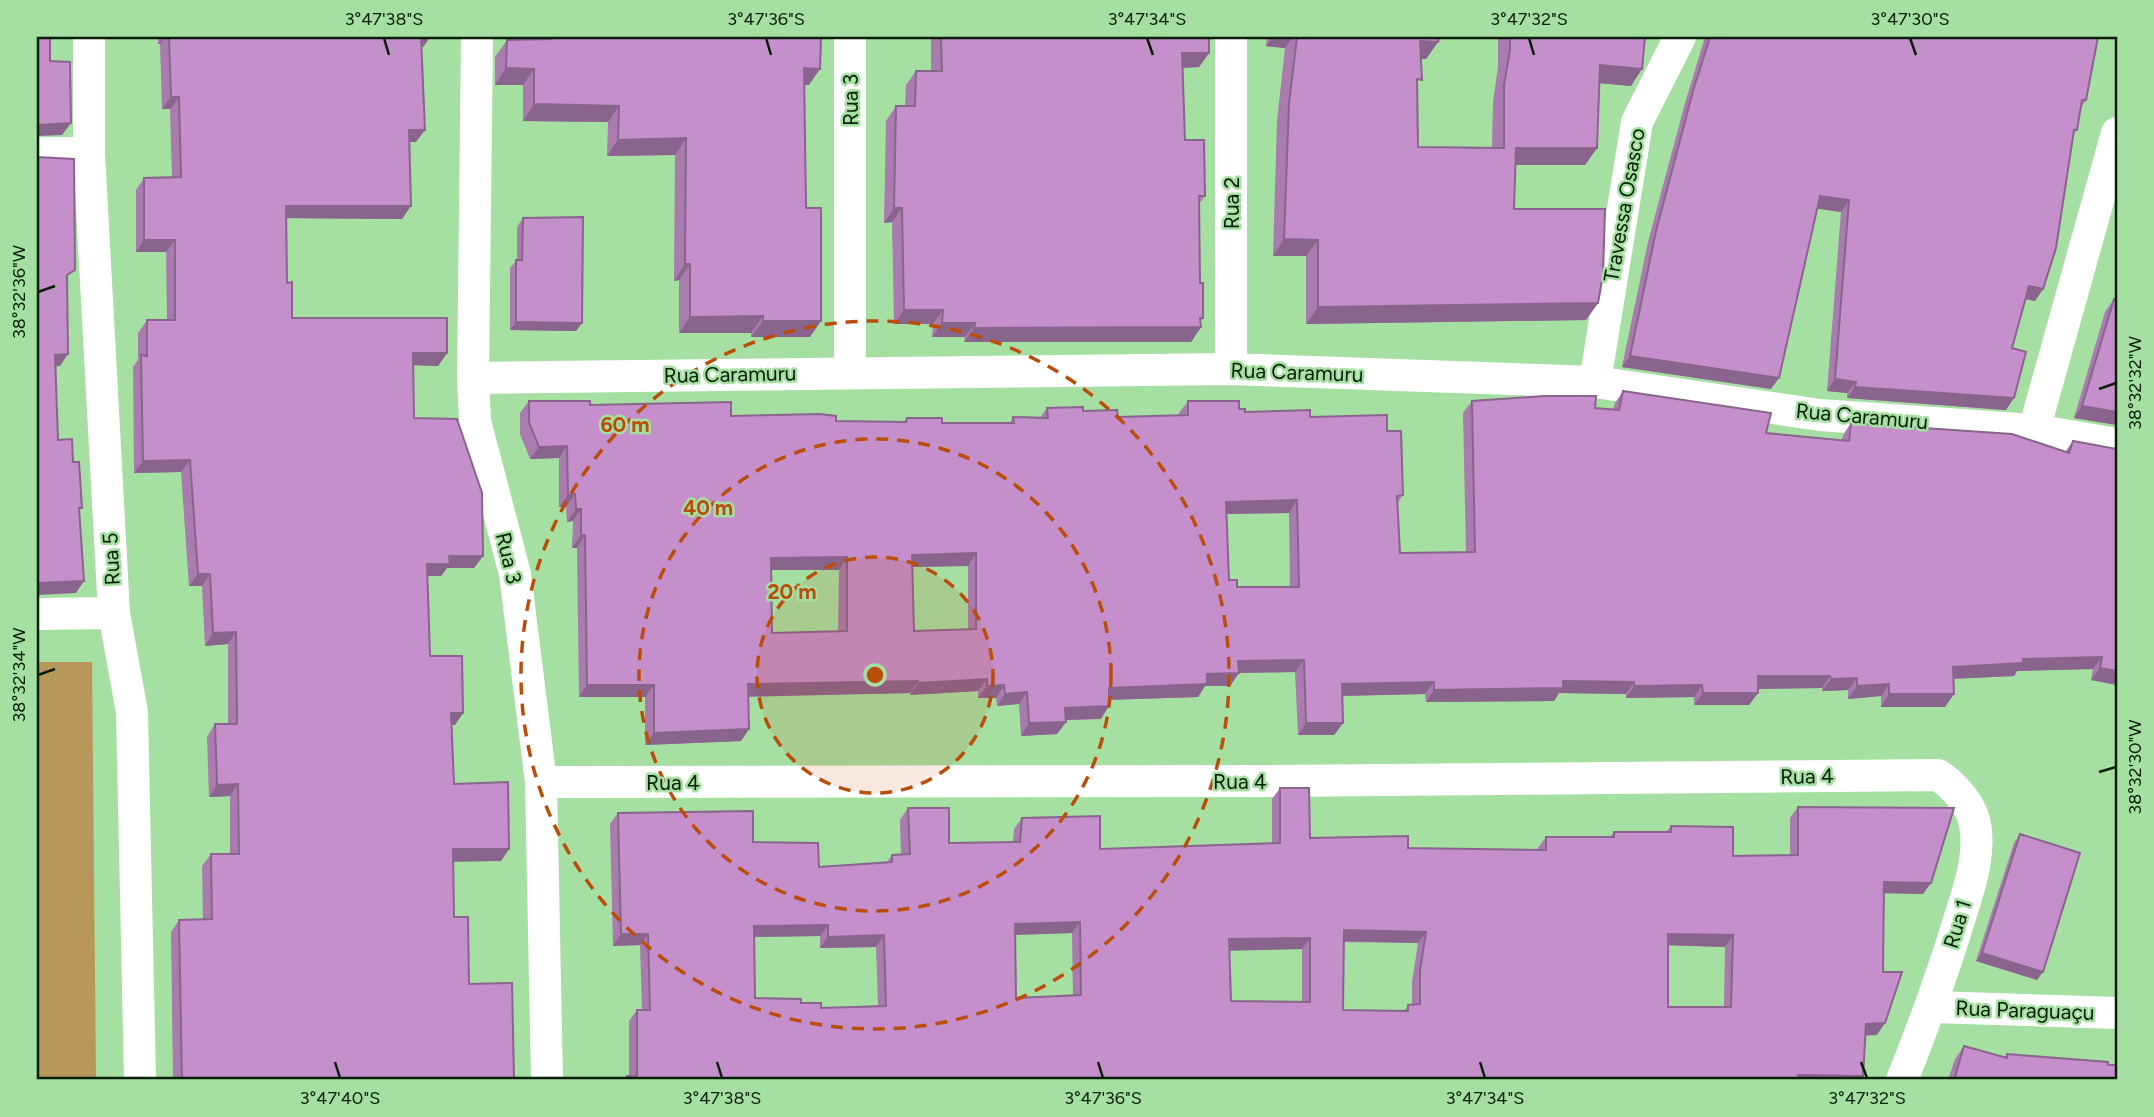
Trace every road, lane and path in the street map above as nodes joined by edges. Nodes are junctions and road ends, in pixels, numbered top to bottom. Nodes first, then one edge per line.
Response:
1 (89, 37) edge
2 (477, 37) edge
3 (850, 37) edge
4 (1231, 37) edge
5 (1680, 37) edge
6 (2117, 133) edge
7 (37, 153) edge
8 (89, 153) junction
9 (1231, 369) junction
10 (850, 373) junction
11 (473, 378) junction
12 (1595, 382) junction
13 (2034, 430) junction
14 (2117, 444) edge
15 (114, 613) junction
16 (37, 614) edge
17 (1938, 775) joint
18 (541, 782) junction
19 (1932, 1007) junction
20 (2117, 1013) edge
21 (140, 1080) edge
22 (547, 1080) edge
23 (1902, 1080) edge

1 - 8 street, Rua 5
2 - 11 street, Rua 3
3 - 10 street, Rua 3
4 - 9 street, Rua 2
5 - 12 street, Travessa Osasco
6 - 13 street
7 - 8 street
8 - 15 street, Rua 5
9 - 10 street, Rua Caramuru
9 - 12 street, Rua Caramuru
10 - 11 street, Rua Caramuru
11 - 18 street, Rua 3
12 - 13 street, Rua Caramuru
13 - 14 street, Rua Caramuru
15 - 16 street
15 - 21 street, Rua 5
17 - 18 street, Rua 4
17 - 19 street, Rua 1
18 - 22 street, Rua 3
19 - 20 street, Rua Paraguaçu
19 - 23 street, Rua 1

